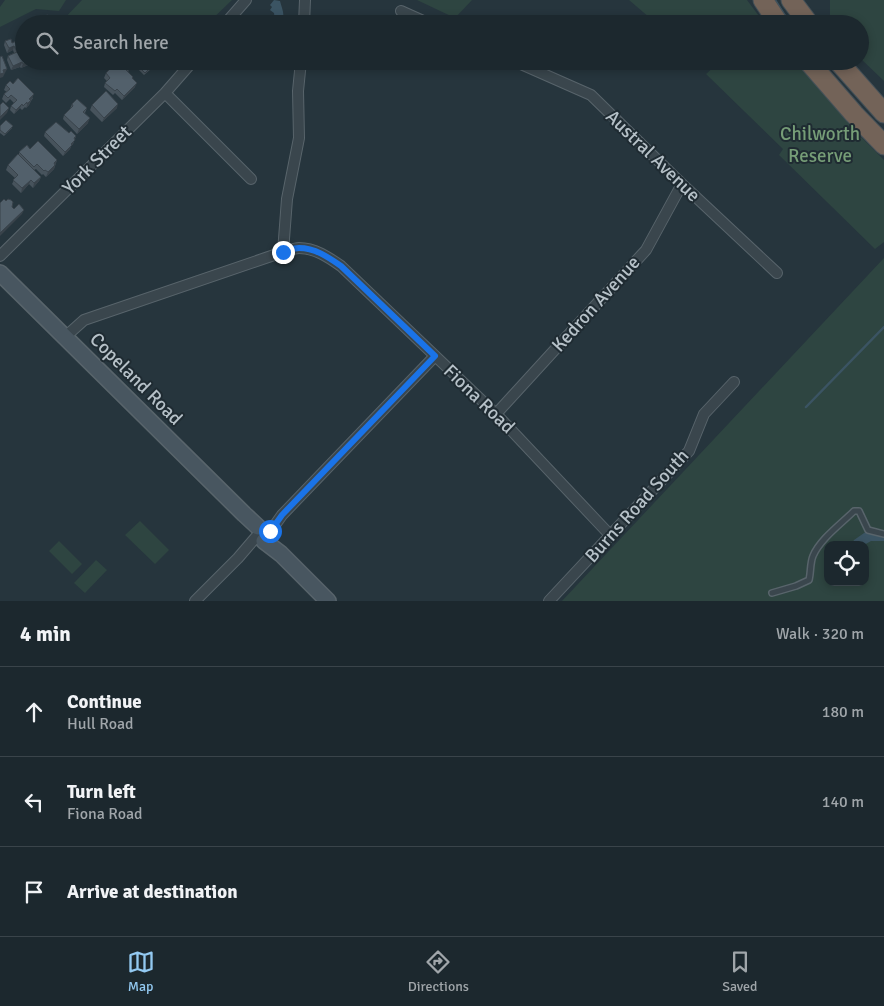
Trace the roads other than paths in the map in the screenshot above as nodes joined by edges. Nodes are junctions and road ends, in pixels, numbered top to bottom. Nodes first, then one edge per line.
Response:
1 (246, 0) edge
2 (305, 0) edge
3 (763, 0) edge
4 (791, 0) edge
5 (401, 11) dead end
6 (233, 15) edge
7 (304, 15) edge
8 (410, 15) edge
9 (773, 15) edge
10 (802, 15) edge
11 (185, 70) edge
12 (300, 70) edge
13 (534, 70) edge
14 (816, 70) edge
15 (846, 70) edge
16 (165, 93) junction
17 (884, 113) edge
18 (884, 145) edge
19 (252, 179) dead end
20 (682, 184) junction
21 (283, 252) junction
22 (0, 256) edge
23 (0, 260) edge
24 (0, 269) edge
25 (0, 273) edge
26 (777, 273) dead end
27 (66, 337) junction
28 (435, 356) junction
29 (734, 382) dead end
30 (496, 414) junction
31 (262, 534) junction
32 (884, 534) edge
33 (610, 535) junction
34 (772, 593) dead end
35 (195, 601) edge
36 (328, 601) edge
37 (549, 601) edge

1 - 6 street
2 - 7 street
3 - 9 highway
4 - 10 highway
5 - 8 street
11 - 16 street, York Street
12 - 21 street
13 - 20 street, Austral Avenue
14 - 18 highway
15 - 17 highway
16 - 19 street
16 - 22 street, York Street
20 - 26 street, Austral Avenue
20 - 30 street, Kedron Avenue
21 - 27 street, Fiona Road
21 - 28 street, Fiona Road
23 - 24 main road
25 - 27 main road, Copeland Road
27 - 31 main road, Copeland Road
28 - 30 street, Fiona Road
28 - 31 street
29 - 33 street, Burns Road South
30 - 33 street, Fiona Road
31 - 35 street
31 - 36 main road, Copeland Road
32 - 34 lane
33 - 37 street, Burns Road South

